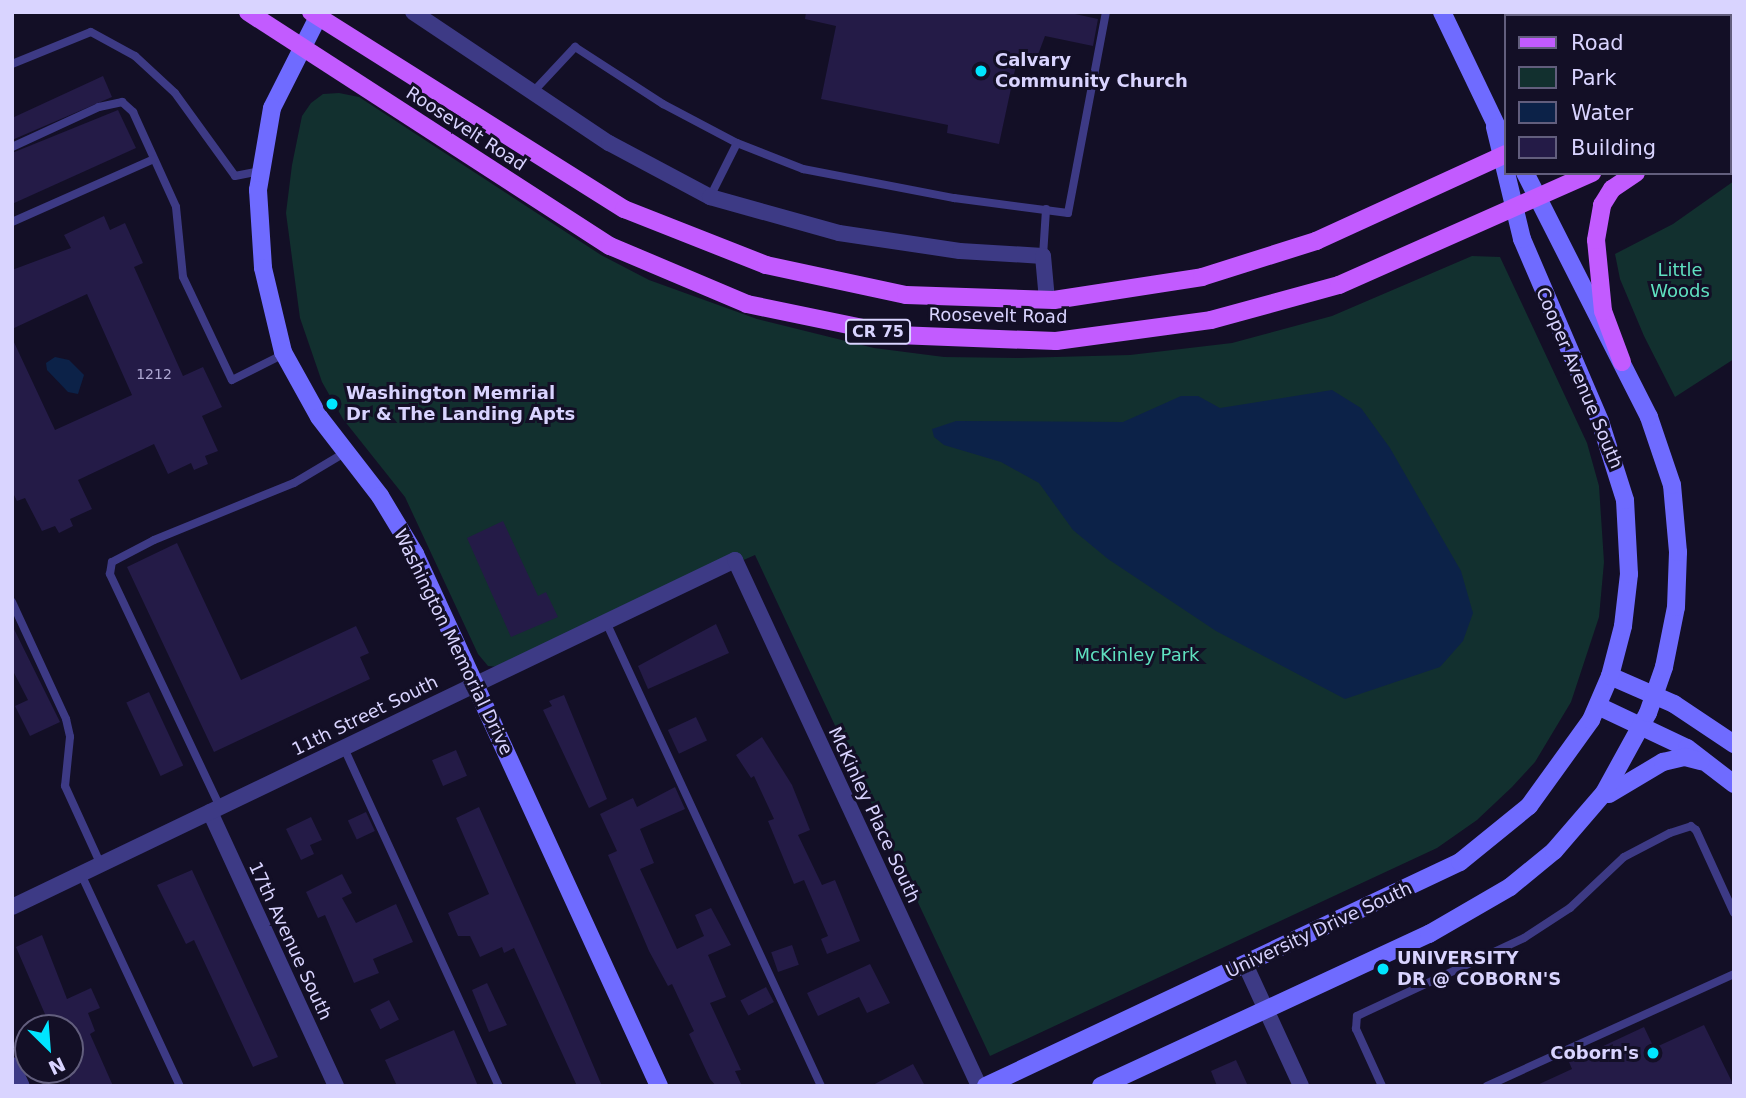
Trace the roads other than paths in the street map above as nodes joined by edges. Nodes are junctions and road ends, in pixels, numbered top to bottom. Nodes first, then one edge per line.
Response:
1 (248, 12) edge
2 (413, 12) edge
3 (1106, 12) edge
4 (1442, 12) edge
5 (316, 14) edge
6 (299, 47) junction
7 (12, 64) edge
8 (533, 92) junction
9 (737, 143) junction
10 (12, 147) edge
11 (1504, 151) edge
12 (154, 159) junction
13 (261, 171) junction
14 (1508, 175) edge
15 (1526, 175) edge
16 (1588, 175) edge
17 (1633, 175) edge
18 (710, 197) junction
19 (1539, 197) junction
20 (1514, 208) junction
21 (1046, 209) junction
22 (12, 222) edge
23 (1043, 256) junction
24 (1047, 300) junction
25 (284, 354) junction
26 (1622, 362) junction
27 (346, 452) junction
28 (735, 560) joint
29 (12, 602) edge
30 (606, 622) junction
31 (1610, 676) junction
32 (475, 685) junction
33 (1654, 694) junction
34 (1598, 706) junction
35 (1642, 726) junction
36 (1734, 744) edge
37 (344, 748) junction
38 (1707, 763) junction
39 (1734, 785) edge
40 (1592, 807) junction
41 (215, 810) junction
42 (101, 865) junction
43 (81, 874) junction
44 (12, 907) edge
45 (1734, 913) edge
46 (1245, 964) junction
47 (1734, 974) edge
48 (1267, 1009) junction
49 (12, 1065) edge
50 (1132, 1079) edge
51 (663, 1084) edge
52 (22, 1086) edge
53 (180, 1086) edge
54 (336, 1086) edge
55 (499, 1086) edge
56 (821, 1086) edge
57 (979, 1086) edge
58 (986, 1086) edge
59 (1101, 1086) edge
60 (1301, 1086) edge
61 (1382, 1086) edge
62 (1487, 1086) edge

1 - 6 main road, Roosevelt Road / CR 75
2 - 8 street
3 - 21 lane
4 - 11 main road, Cooper Avenue South
5 - 6 main road, Washington Memorial Drive
5 - 24 main road, Roosevelt Road / CR 75
6 - 13 main road, Washington Memorial Drive
6 - 20 main road, Roosevelt Road / CR 75
7 - 13 lane
8 - 9 lane
8 - 18 street
9 - 18 lane
9 - 21 lane
10 - 12 lane
11 - 24 main road, Roosevelt Road / CR 75
12 - 22 lane
12 - 25 lane
13 - 25 main road, Washington Memorial Drive
14 - 20 main road, Cooper Avenue South
15 - 19 main road
16 - 19 main road, Roosevelt Road / CR 75
17 - 26 main road
18 - 23 street
19 - 20 main road, Roosevelt Road / CR 75
19 - 26 main road
20 - 31 main road, Cooper Avenue South
21 - 23 lane
23 - 24 street, Roosevelt Road
25 - 27 main road, Washington Memorial Drive
26 - 33 main road
27 - 32 main road, Washington Memorial Drive
27 - 41 lane
28 - 30 street, 11th Street South
28 - 57 street, McKinley Place South
29 - 42 lane
30 - 32 street, 11th Street South
30 - 56 lane
31 - 33 main road
31 - 34 main road, Cooper Avenue South
32 - 37 street, 11th Street South
32 - 51 main road, Washington Memorial Drive
33 - 35 main road
33 - 36 main road
34 - 35 main road
34 - 46 main road, University Drive South
35 - 38 main road
35 - 40 main road
37 - 41 street, 11th Street South
37 - 55 lane
38 - 39 main road
38 - 40 main road
40 - 48 main road
41 - 42 street, 11th Street South
41 - 54 street, 17th Avenue South
42 - 43 street, 11th Street South
43 - 44 street, 11th Street South
43 - 53 lane
45 - 61 lane
46 - 48 street
46 - 58 main road, University Drive South
47 - 62 lane
48 - 50 main road
48 - 60 street
49 - 52 street
50 - 59 main road

